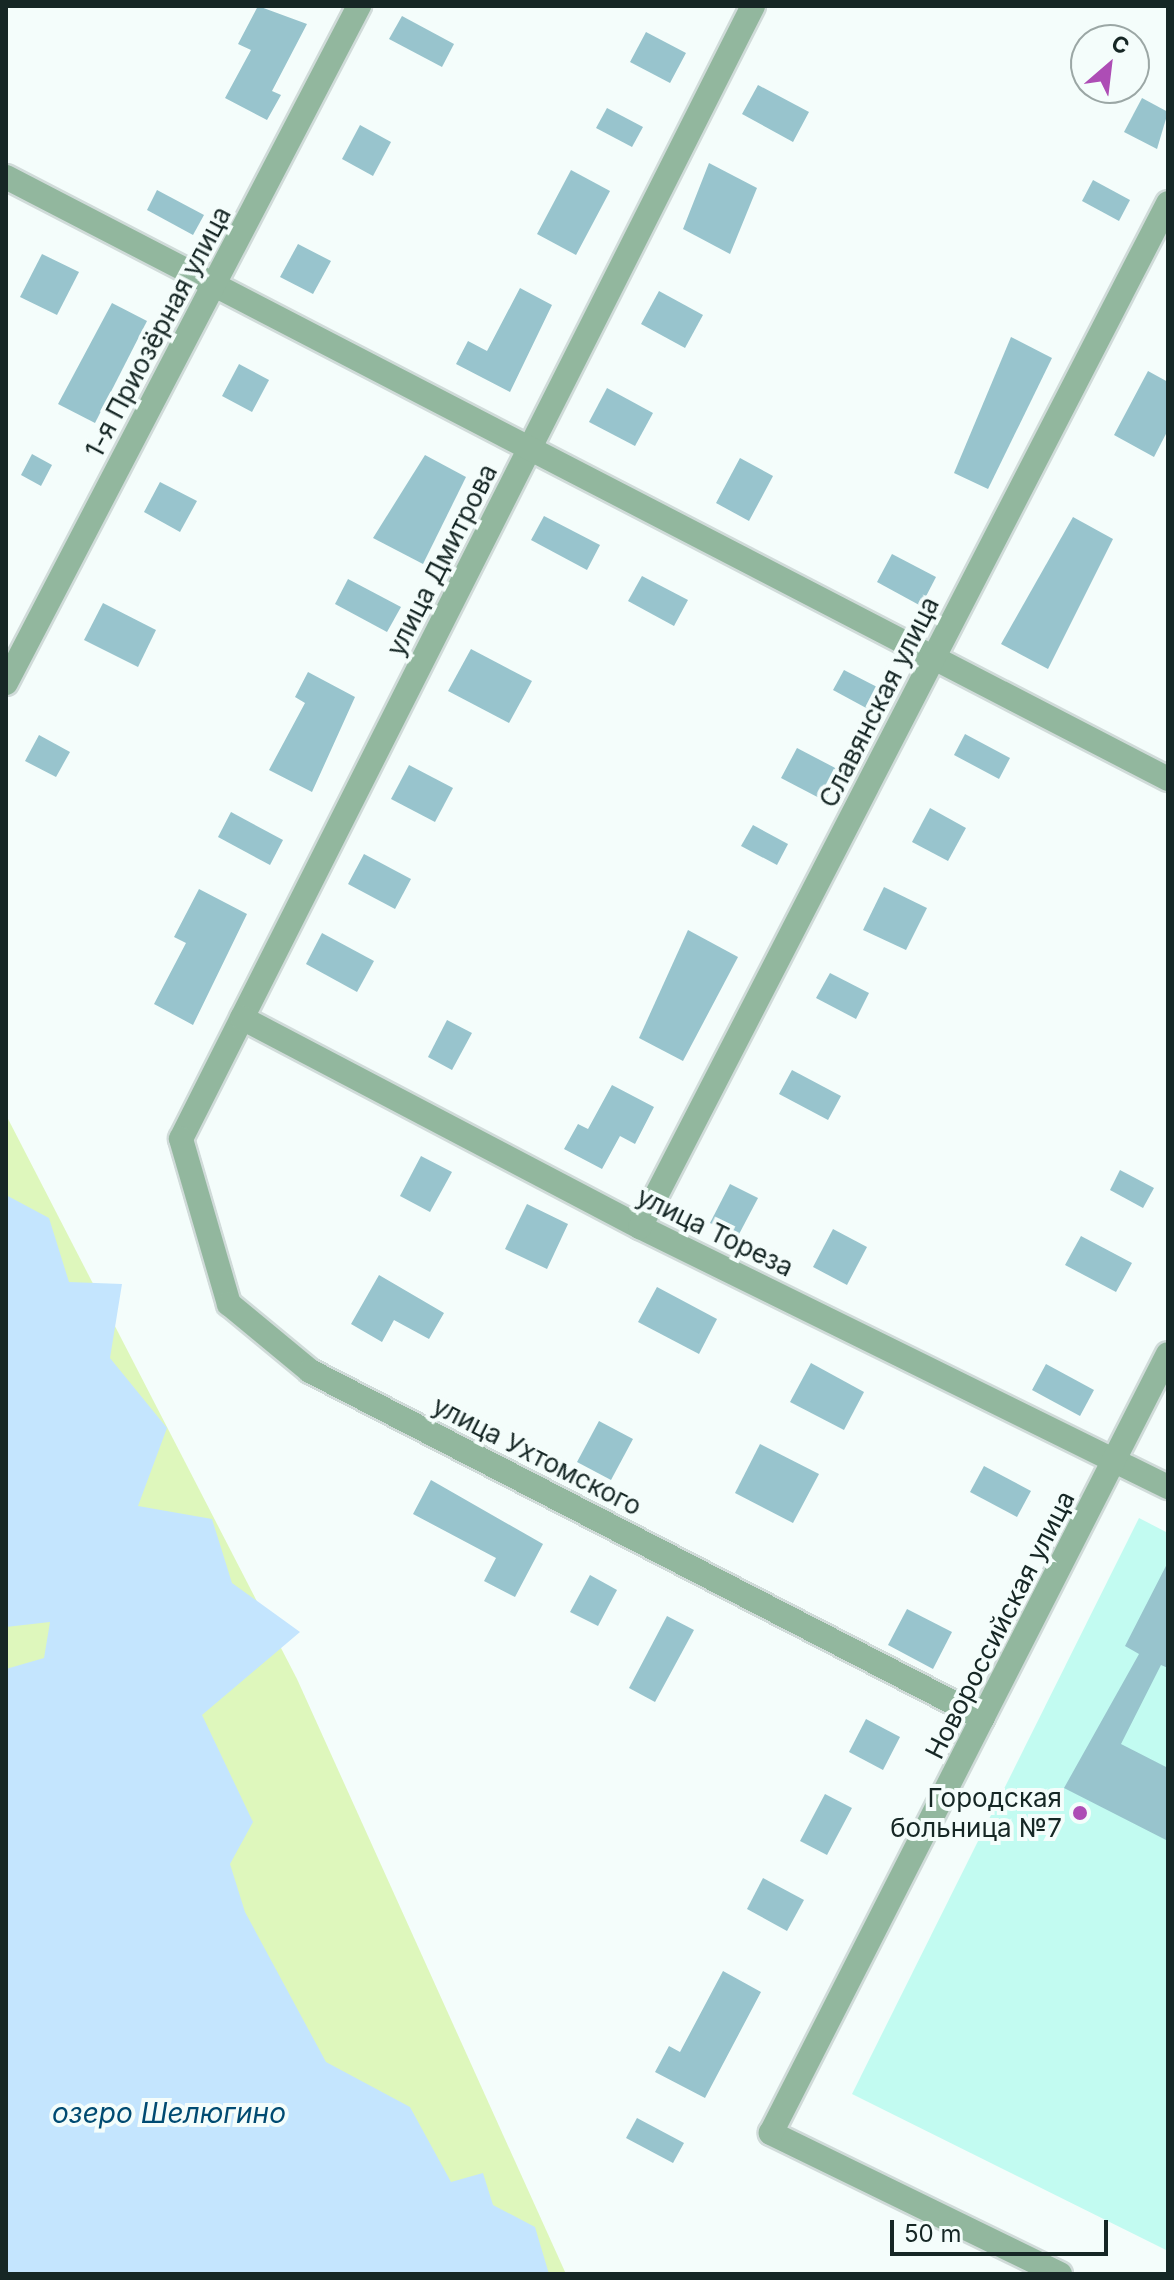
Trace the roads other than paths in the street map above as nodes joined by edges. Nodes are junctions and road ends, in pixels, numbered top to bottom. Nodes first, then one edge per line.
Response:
1 (359, 6) edge
2 (753, 6) edge
3 (6, 177) edge
4 (1168, 203) edge
5 (215, 285) junction
6 (529, 449) junction
7 (933, 658) junction
8 (6, 683) edge
9 (1168, 779) edge
10 (242, 1018) junction
11 (181, 1139) joint
12 (640, 1227) junction
13 (1168, 1354) edge
14 (1116, 1460) junction
15 (1168, 1487) edge
16 (983, 1718) junction
17 (1060, 2274) edge

1 - 5 street, 1-я Приозёрная улица
2 - 6 street, улица Дмитрова
3 - 5 street
4 - 7 street, Славянская улица
5 - 6 street
5 - 8 street, 1-я Приозёрная улица
6 - 7 street
6 - 10 street, улица Дмитрова
7 - 9 street
7 - 12 street, Славянская улица
10 - 11 street, улица Дмитрова
10 - 12 street, улица Тореза
11 - 16 street, улица Ухтомского
12 - 14 street, улица Тореза
13 - 14 street, Новороссийская улица
14 - 15 street, улица Тореза
14 - 16 street, Новороссийская улица
16 - 17 street, Новороссийская улица

